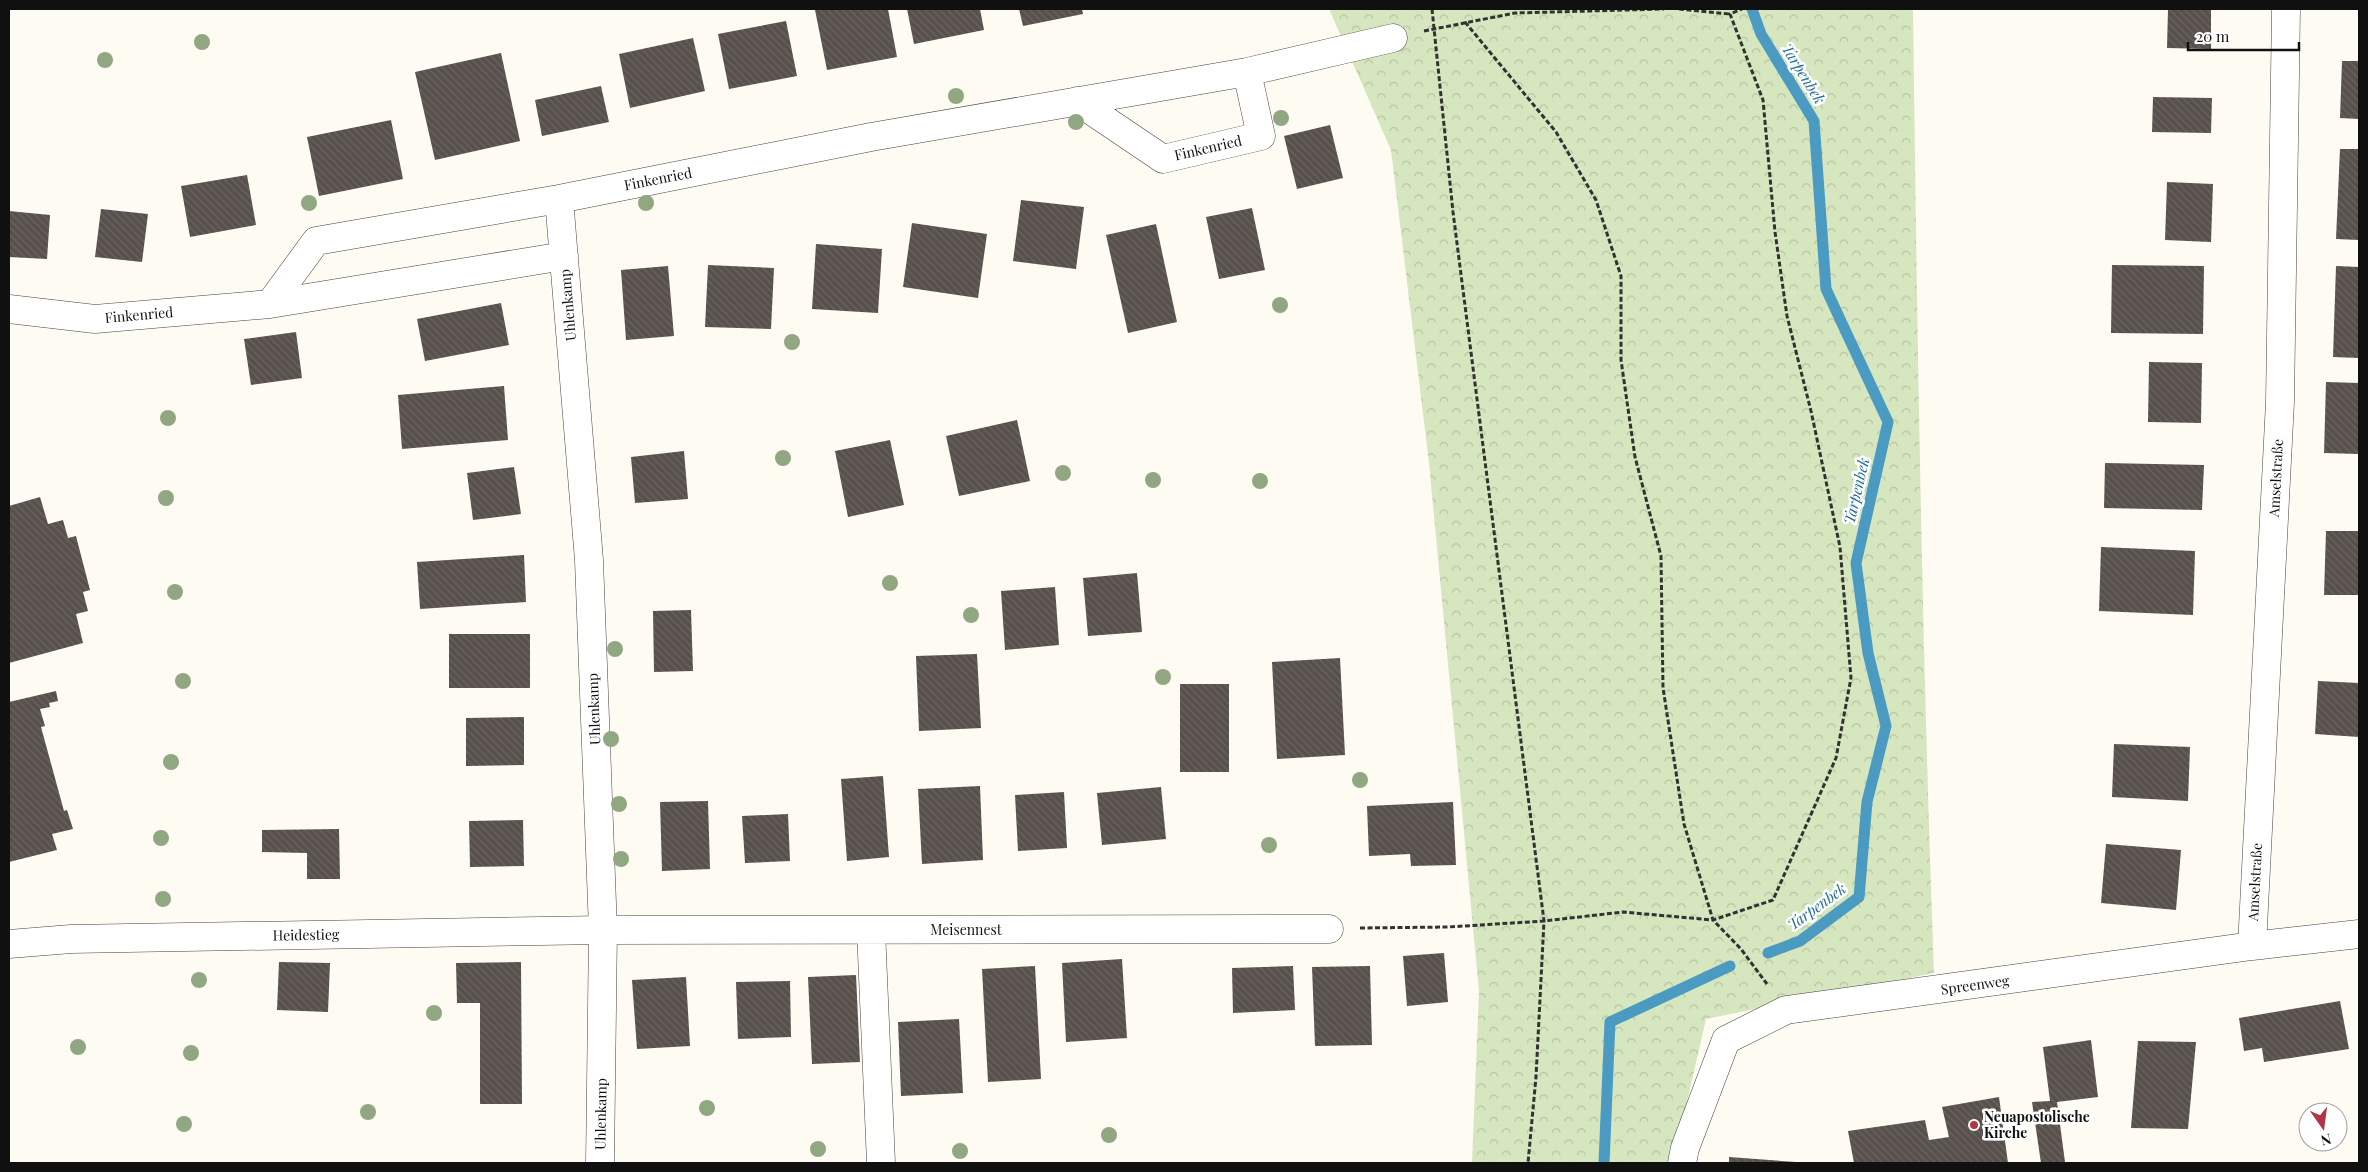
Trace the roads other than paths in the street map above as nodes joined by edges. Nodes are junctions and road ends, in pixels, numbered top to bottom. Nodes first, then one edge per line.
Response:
1 (2286, 9) edge
2 (1393, 38) dead end
3 (1247, 72) junction
4 (1077, 101) junction
5 (559, 198) junction
6 (564, 256) junction
7 (270, 304) junction
8 (9, 309) edge
9 (1329, 929) road end
10 (602, 930) junction
11 (871, 930) junction
12 (2359, 934) edge
13 (9, 944) edge
14 (2252, 946) junction
15 (600, 1163) edge
16 (881, 1163) edge
17 (1682, 1163) edge

1 - 14 street, Amselstraße
2 - 3 street, Finkenried
3 - 4 street, Finkenried
3 - 4 street, Finkenried
4 - 5 street, Finkenried
5 - 6 street, Uhlenkamp
5 - 7 street, Finkenried
6 - 7 street, Finkenried
6 - 10 street, Uhlenkamp
7 - 8 street, Finkenried
9 - 11 street, Meisennest
10 - 11 street, Meisennest
10 - 13 street, Heidestieg
10 - 15 street, Uhlenkamp
11 - 16 street
12 - 14 street, Spreenweg
14 - 17 street, Spreenweg

